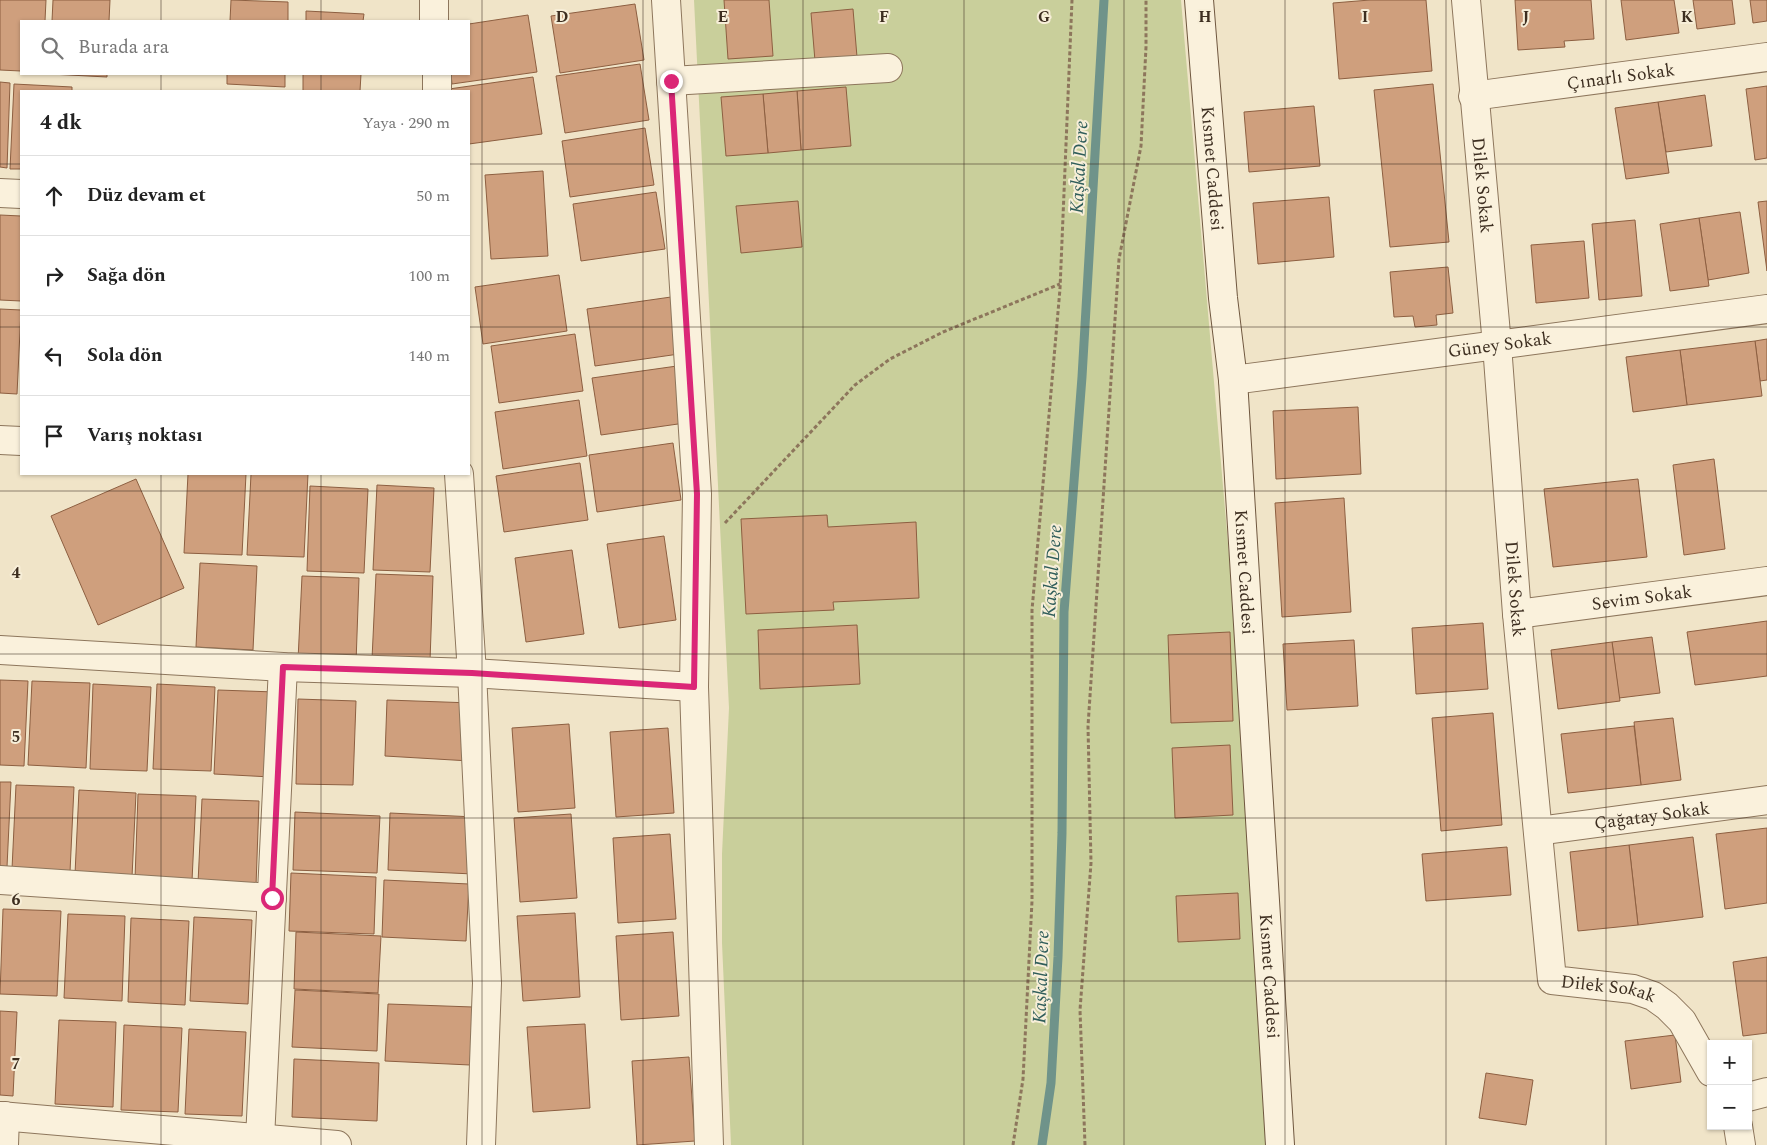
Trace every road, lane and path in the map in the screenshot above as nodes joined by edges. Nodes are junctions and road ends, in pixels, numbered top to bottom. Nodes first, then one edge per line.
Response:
1 (434, 0) edge
2 (666, 0) edge
3 (1072, 0) edge
4 (1146, 0) edge
5 (1199, 0) edge
6 (1466, 0) edge
7 (434, 20) edge
8 (1767, 57) edge
9 (888, 68) dead end
10 (437, 75) edge
11 (671, 81) junction
12 (437, 90) edge
13 (1474, 96) junction
14 (0, 193) edge
15 (20, 194) edge
16 (1060, 284) junction
17 (1767, 309) edge
18 (1497, 344) junction
19 (1233, 380) junction
20 (0, 440) edge
21 (20, 441) edge
22 (459, 475) edge
23 (696, 554) junction
24 (1767, 581) edge
25 (1517, 614) junction
26 (0, 650) edge
27 (283, 667) junction
28 (472, 673) junction
29 (694, 687) junction
30 (1767, 800) edge
31 (1538, 831) junction
32 (0, 880) edge
33 (272, 898) junction
34 (1707, 1065) edge
35 (1767, 1092) edge
36 (1752, 1096) edge
37 (2, 1116) edge
38 (1739, 1130) edge
39 (260, 1138) junction
40 (4, 1145) edge
41 (337, 1145) edge
42 (481, 1145) edge
43 (709, 1145) edge
44 (1013, 1145) edge
45 (1085, 1145) edge
46 (1280, 1145) edge
47 (1741, 1145) edge

1 - 7 street
2 - 11 street
3 - 16 path
4 - 45 path
5 - 19 street, Kısmet Caddesi
6 - 13 street, Dilek Sokak
8 - 13 street, Çınarlı Sokak
9 - 11 street
10 - 12 street
11 - 23 street
13 - 18 street, Dilek Sokak
14 - 15 street
16 - 23 path
16 - 44 path
17 - 18 street, Güney Sokak
18 - 19 street, Güney Sokak
18 - 25 street, Dilek Sokak
19 - 46 street, Kısmet Caddesi
20 - 21 street
22 - 28 street
23 - 29 street
24 - 25 street, Sevim Sokak
25 - 31 street, Dilek Sokak
26 - 27 street
27 - 28 street
27 - 33 street
28 - 29 street
28 - 42 street
29 - 43 street
30 - 31 street, Çağatay Sokak
31 - 34 street, Dilek Sokak
32 - 33 street
33 - 39 street
35 - 36 street
37 - 39 street
37 - 40 street
38 - 47 street
39 - 41 street

